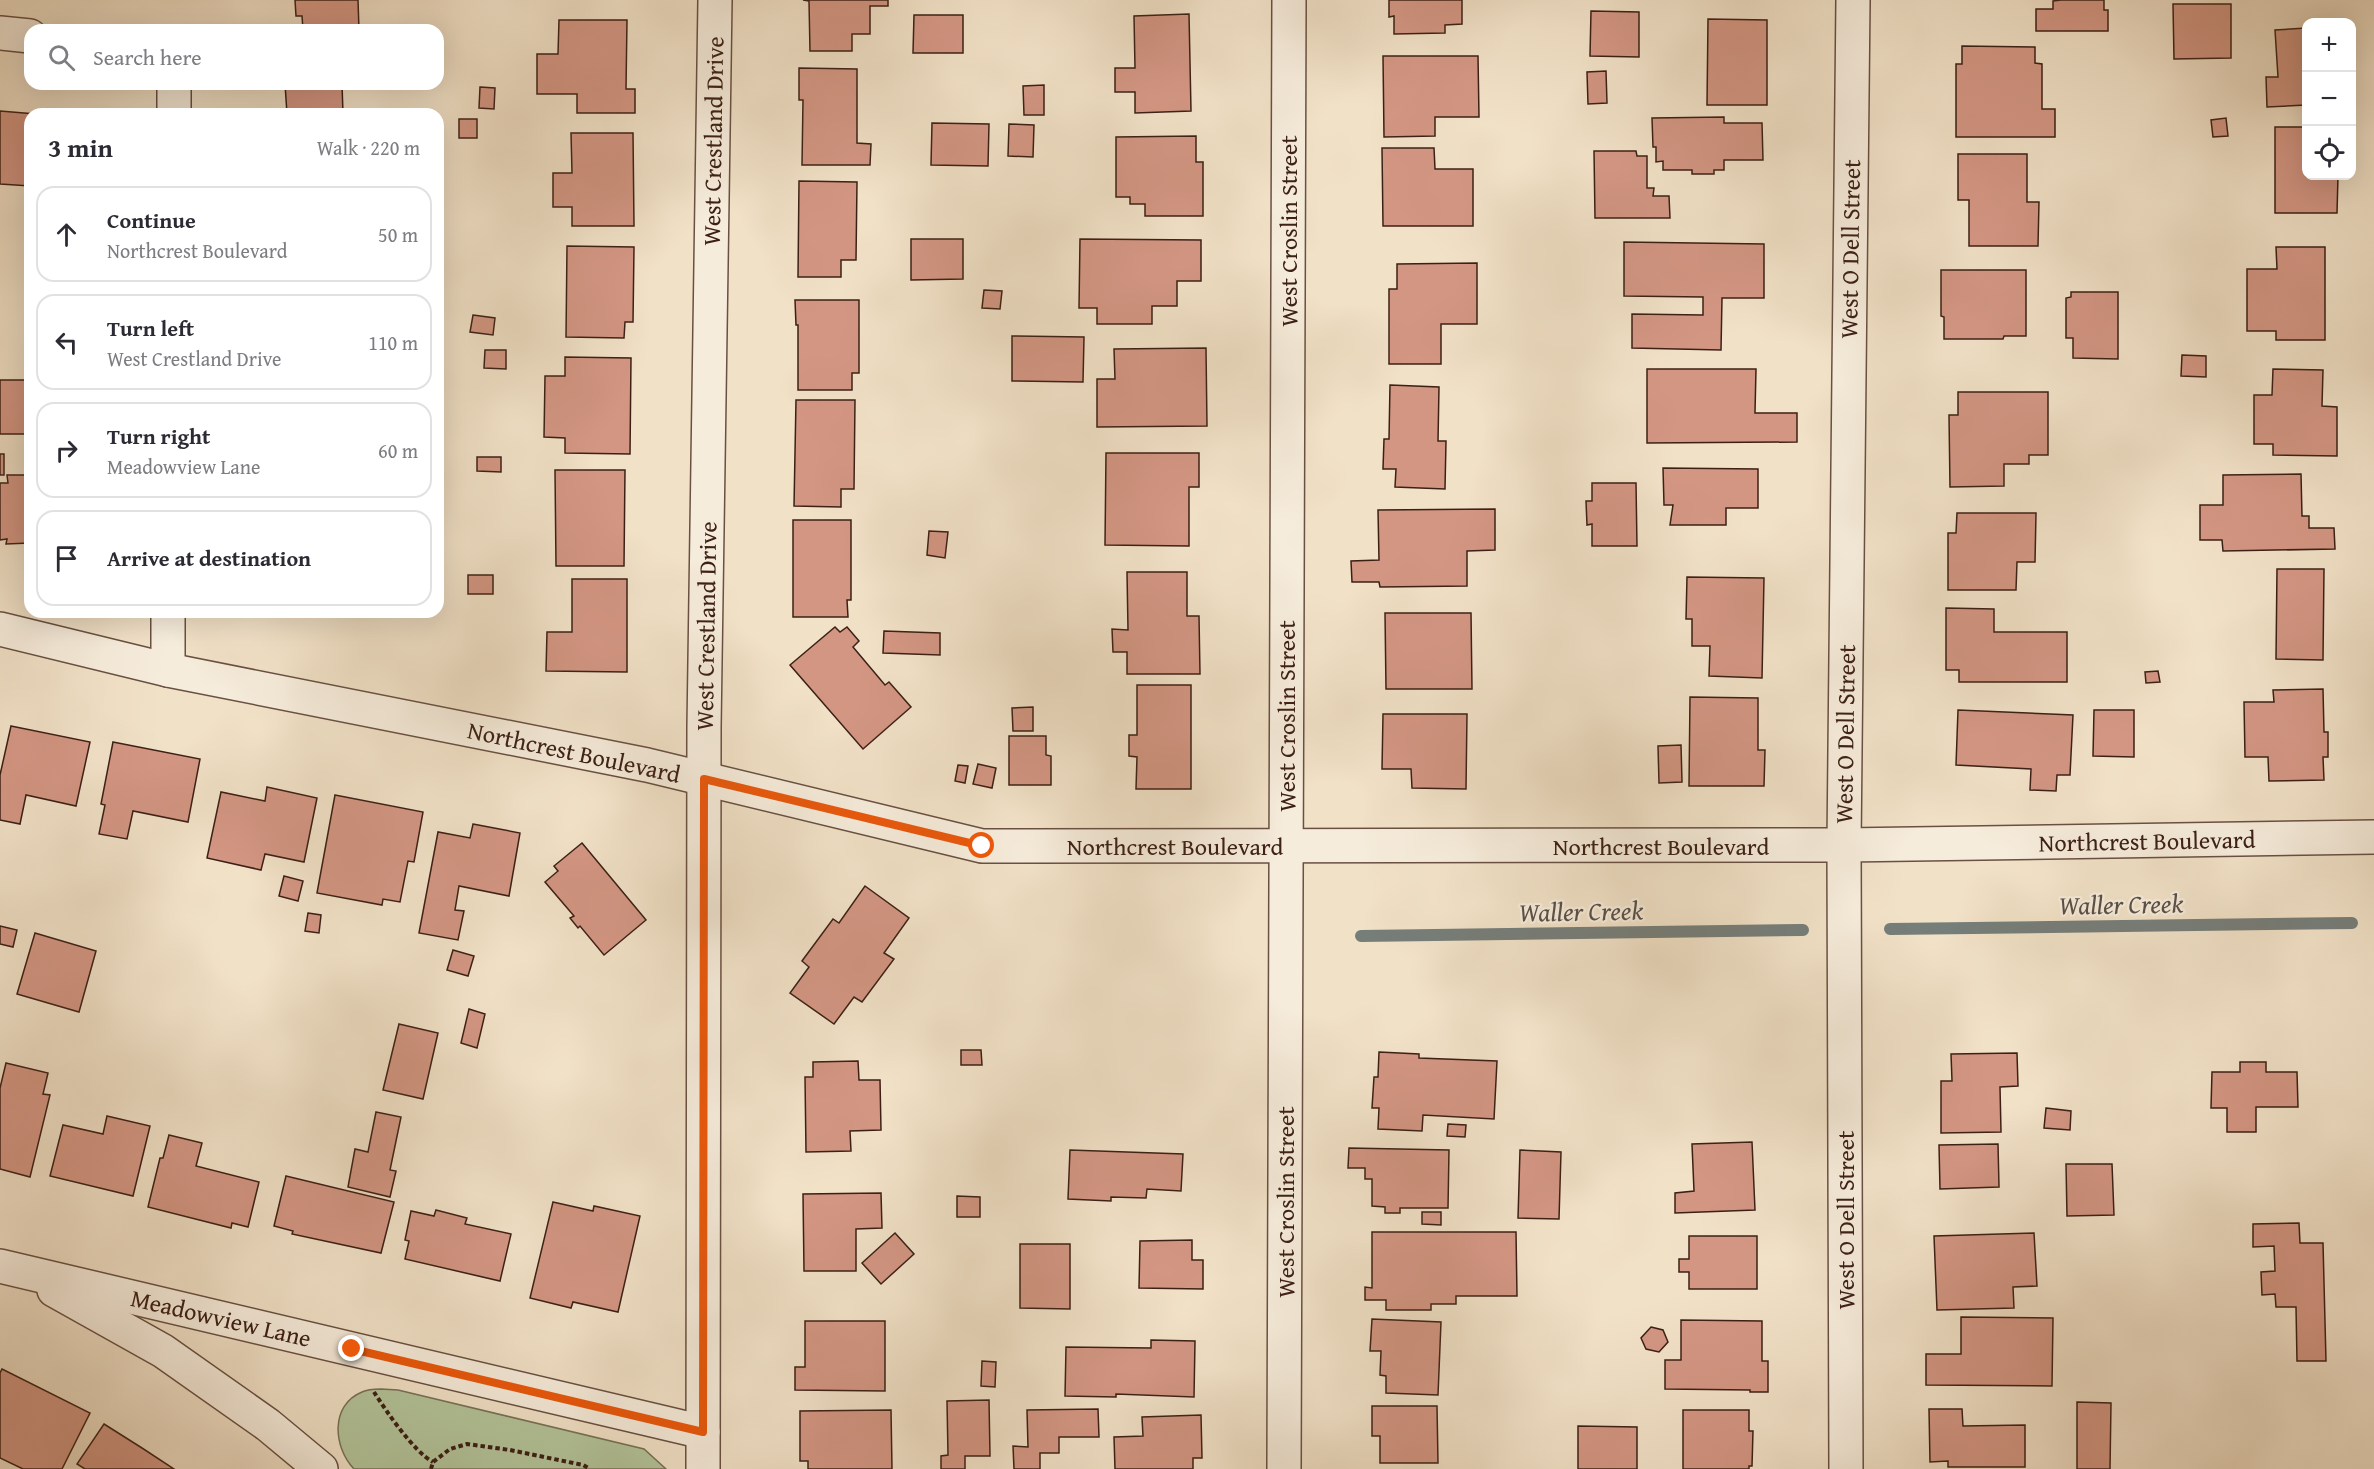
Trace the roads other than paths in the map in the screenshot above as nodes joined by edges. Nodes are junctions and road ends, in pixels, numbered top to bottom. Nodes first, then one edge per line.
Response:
1 (715, 0) edge
2 (1289, 0) edge
3 (1853, 0) edge
4 (0, 33) edge
5 (24, 35) edge
6 (174, 90) edge
7 (174, 108) edge
8 (168, 618) edge
9 (0, 629) edge
10 (168, 670) junction
11 (704, 779) junction
12 (2374, 837) edge
13 (1844, 845) junction
14 (1285, 847) junction
15 (10, 1268) edge
16 (703, 1432) junction
17 (321, 1469) edge
18 (703, 1469) edge
19 (1284, 1469) edge
20 (1846, 1469) edge

1 - 11 street, West Crestland Drive
2 - 14 street, West Croslin Street
3 - 13 street, West O Dell Street
4 - 5 street
6 - 7 street
8 - 10 street
9 - 10 street, Northcrest Boulevard
10 - 11 street, Northcrest Boulevard
11 - 14 street, Northcrest Boulevard
11 - 16 street, West Crestland Drive
12 - 13 street, Northcrest Boulevard
13 - 14 street, Northcrest Boulevard
13 - 20 street, West O Dell Street
14 - 19 street, West Croslin Street
15 - 16 street, Meadowview Lane
15 - 17 street, Meadowview Lane
16 - 18 street, West Crestland Drive

